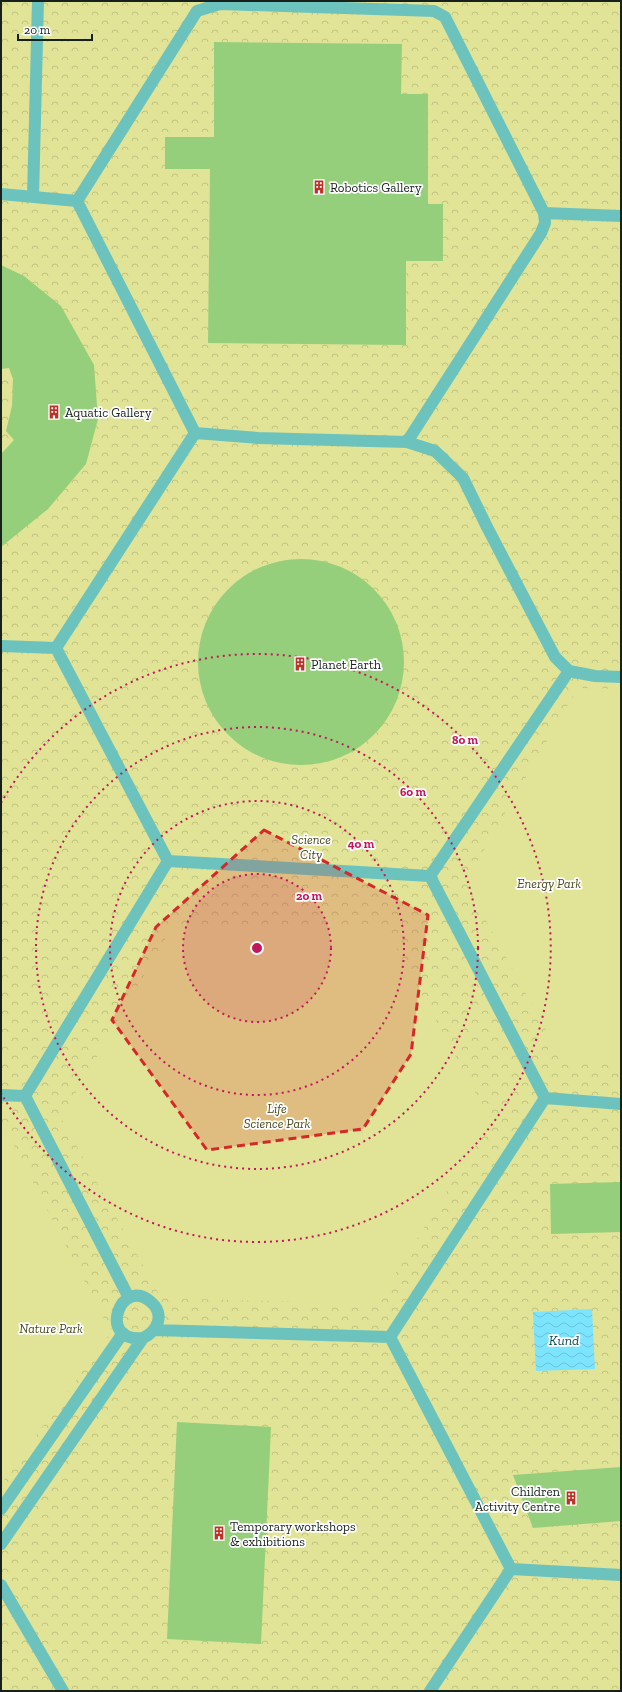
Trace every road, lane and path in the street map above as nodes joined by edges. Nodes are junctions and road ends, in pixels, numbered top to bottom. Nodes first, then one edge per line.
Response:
1 (38, 1) edge
2 (1, 194) edge
3 (33, 196) junction
4 (76, 200) junction
5 (544, 213) junction
6 (621, 216) edge
7 (195, 432) junction
8 (407, 442) junction
9 (1, 646) edge
10 (56, 648) junction
11 (569, 671) junction
12 (621, 677) edge
13 (168, 861) junction
14 (430, 876) junction
15 (1, 1095) edge
16 (25, 1096) junction
17 (545, 1098) junction
18 (621, 1104) edge
19 (129, 1298) junction
20 (154, 1330) junction
21 (123, 1333) junction
22 (390, 1337) junction
23 (143, 1338) junction
24 (1, 1509) edge
25 (1, 1544) edge
26 (511, 1569) junction
27 (621, 1575) edge
28 (1, 1585) edge
29 (63, 1691) edge
30 (430, 1691) edge

1 - 3 lane
2 - 3 lane
3 - 4 lane
4 - 5 lane
4 - 7 lane
5 - 6 lane
5 - 8 lane
7 - 8 lane
7 - 10 lane
8 - 11 lane
9 - 10 lane
10 - 13 lane
11 - 12 lane
11 - 14 lane
13 - 14 lane
13 - 16 lane
14 - 17 lane
15 - 16 lane
16 - 19 lane
17 - 18 lane
17 - 22 lane
19 - 20 lane
19 - 21 lane
20 - 22 lane
20 - 23 lane
21 - 23 lane
21 - 24 lane
22 - 26 lane
23 - 25 lane
26 - 27 lane
26 - 30 lane
28 - 29 lane

